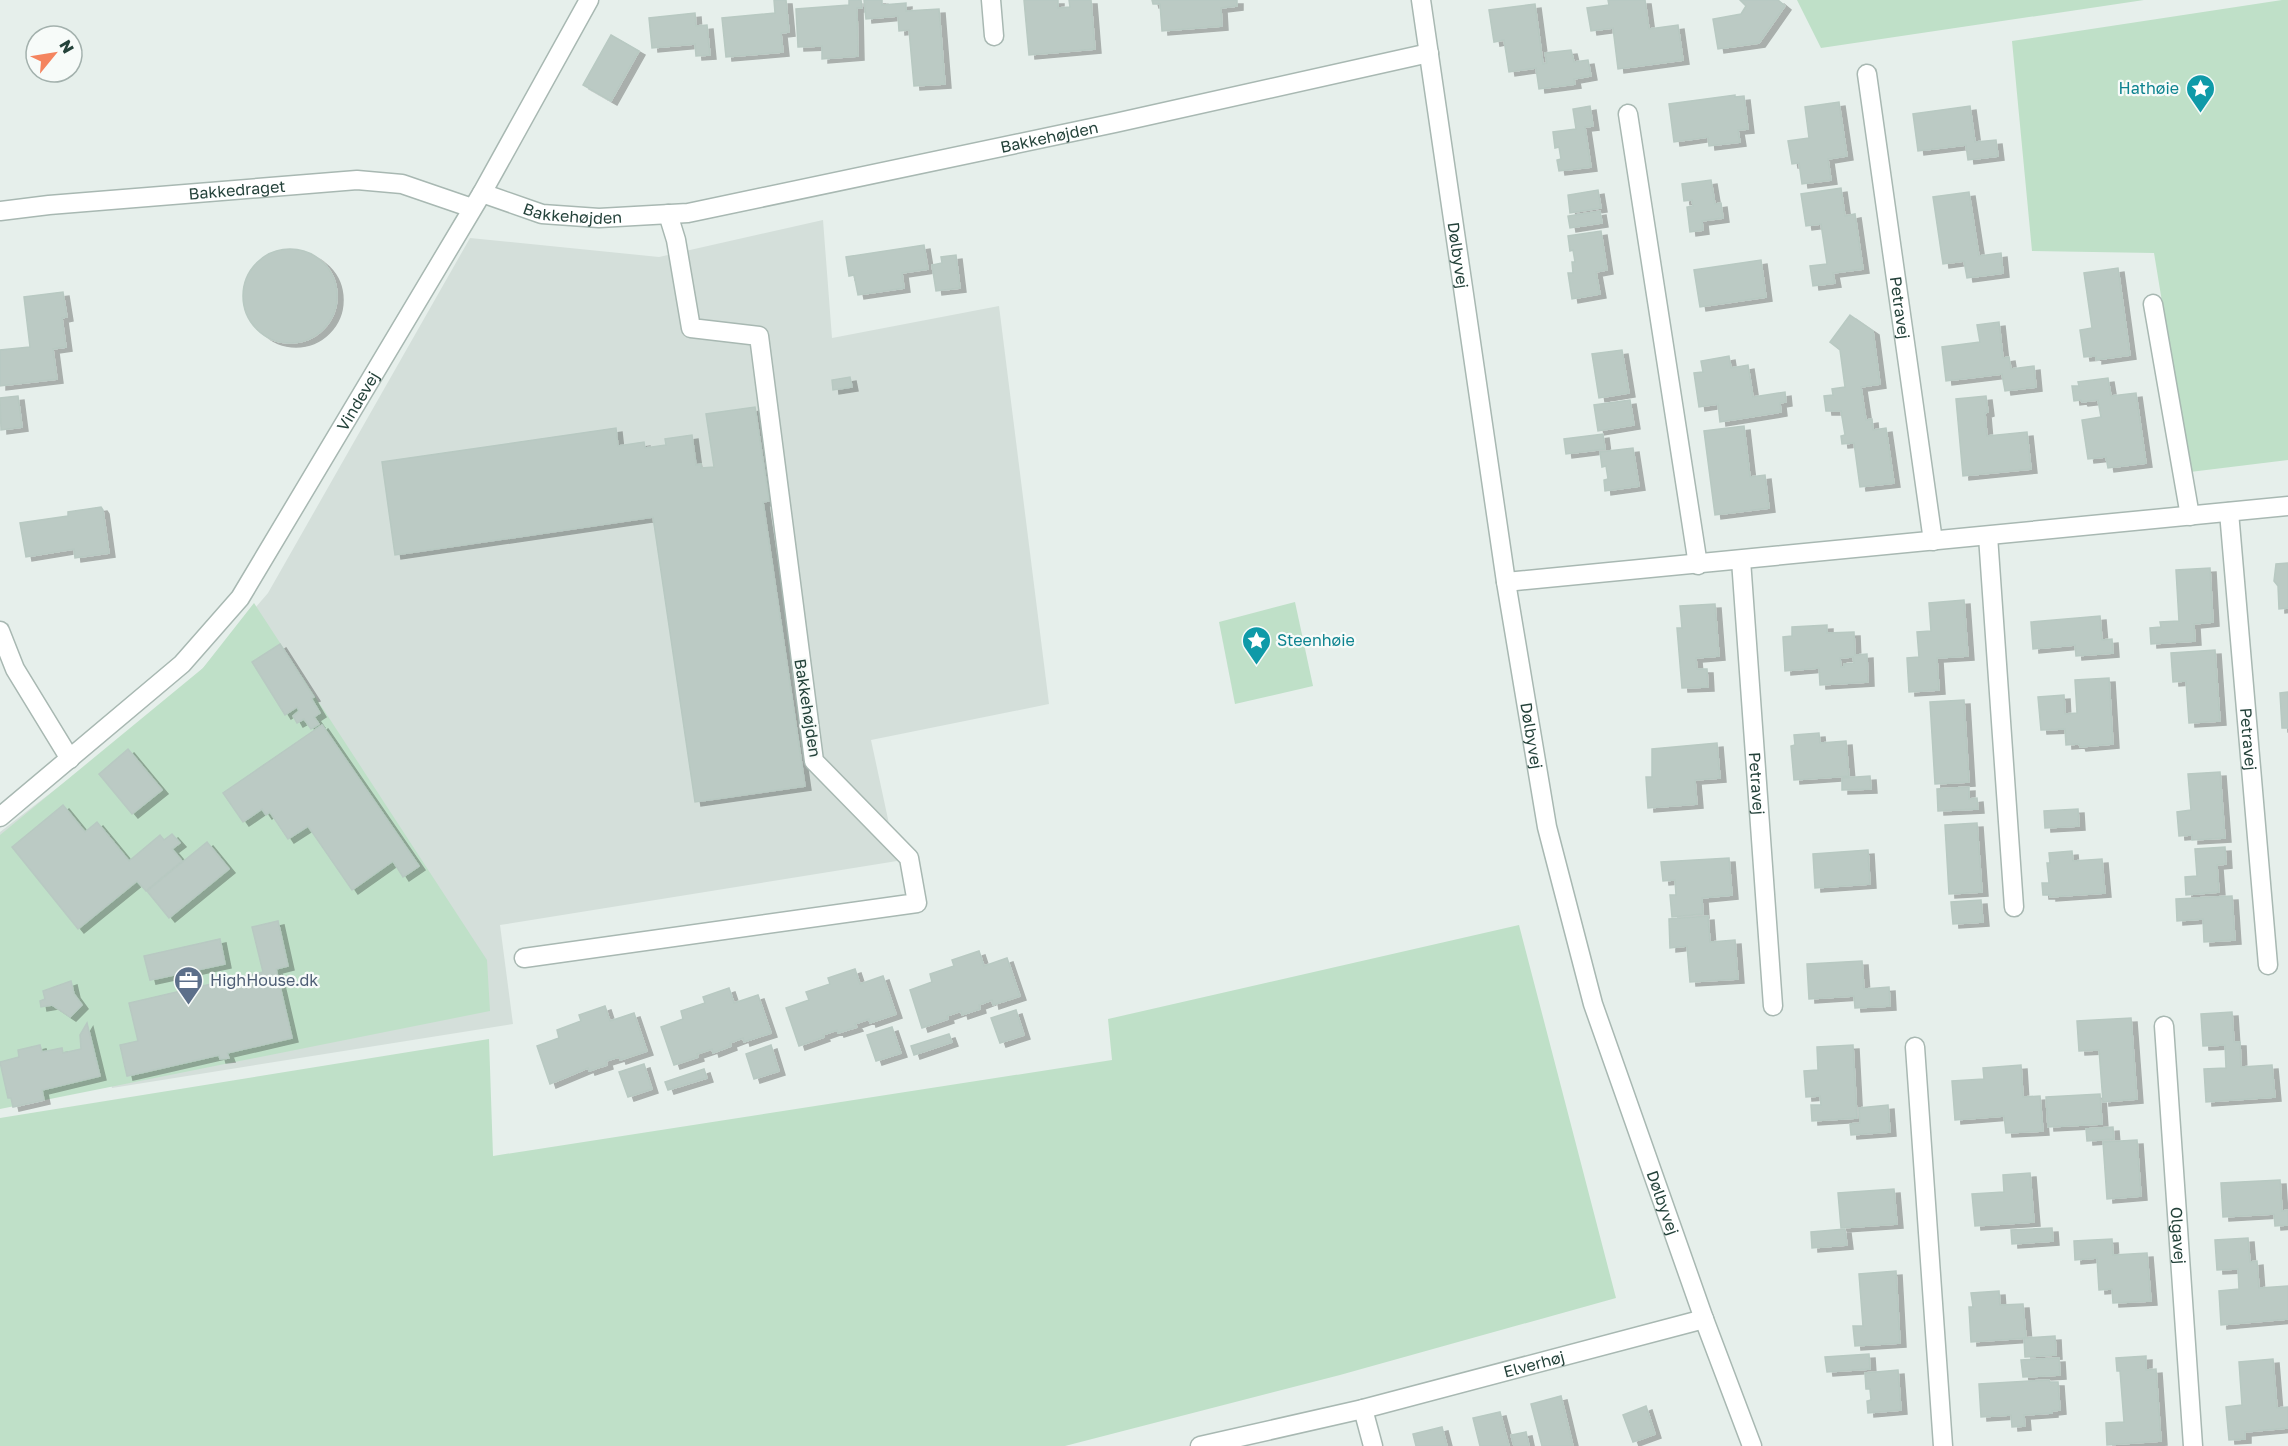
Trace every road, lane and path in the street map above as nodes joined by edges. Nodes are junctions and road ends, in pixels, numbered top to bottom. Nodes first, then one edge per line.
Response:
1 (589, 0) edge
2 (991, 0) edge
3 (1421, 0) edge
4 (994, 36) dead end
5 (1429, 53) junction
6 (1867, 74) dead end
7 (1628, 114) dead end
8 (482, 193) junction
9 (472, 208) junction
10 (0, 211) edge
11 (668, 214) junction
12 (2153, 304) dead end
13 (2288, 506) edge
14 (2229, 512) junction
15 (2190, 516) junction
16 (1988, 536) junction
17 (1933, 542) junction
18 (1742, 560) junction
19 (1698, 565) junction
20 (1506, 582) junction
21 (0, 631) edge
22 (70, 759) junction
23 (0, 818) edge
24 (2014, 907) dead end
25 (524, 958) dead end
26 (2268, 965) dead end
27 (1773, 1006) dead end
28 (2164, 1026) dead end
29 (1915, 1047) dead end
30 (1704, 1319) junction
31 (1363, 1408) junction
32 (1200, 1446) edge
33 (1373, 1446) edge
34 (1752, 1446) edge
35 (1943, 1446) edge
36 (2193, 1446) edge

1 - 8 street, Vindevej
2 - 4 street
3 - 5 street, Dølbyvej
5 - 11 street, Bakkehøjden
5 - 20 street, Dølbyvej
6 - 17 street, Petravej
7 - 19 street
8 - 9 street, Vindevej
8 - 11 street, Bakkehøjden
9 - 10 street, Bakkedraget
9 - 22 street, Vindevej
11 - 25 street, Bakkehøjden
12 - 15 street
13 - 14 street
14 - 15 street
14 - 26 street, Petravej
15 - 16 street
16 - 17 street
16 - 24 street
17 - 18 street
18 - 19 street
18 - 27 street, Petravej
19 - 20 street
20 - 30 street, Dølbyvej
21 - 22 street
22 - 23 street, Vindevej
28 - 36 street, Olgavej
29 - 35 street
30 - 31 street, Elverhøj
30 - 34 street, Dølbyvej
31 - 32 street, Elverhøj
31 - 33 street

